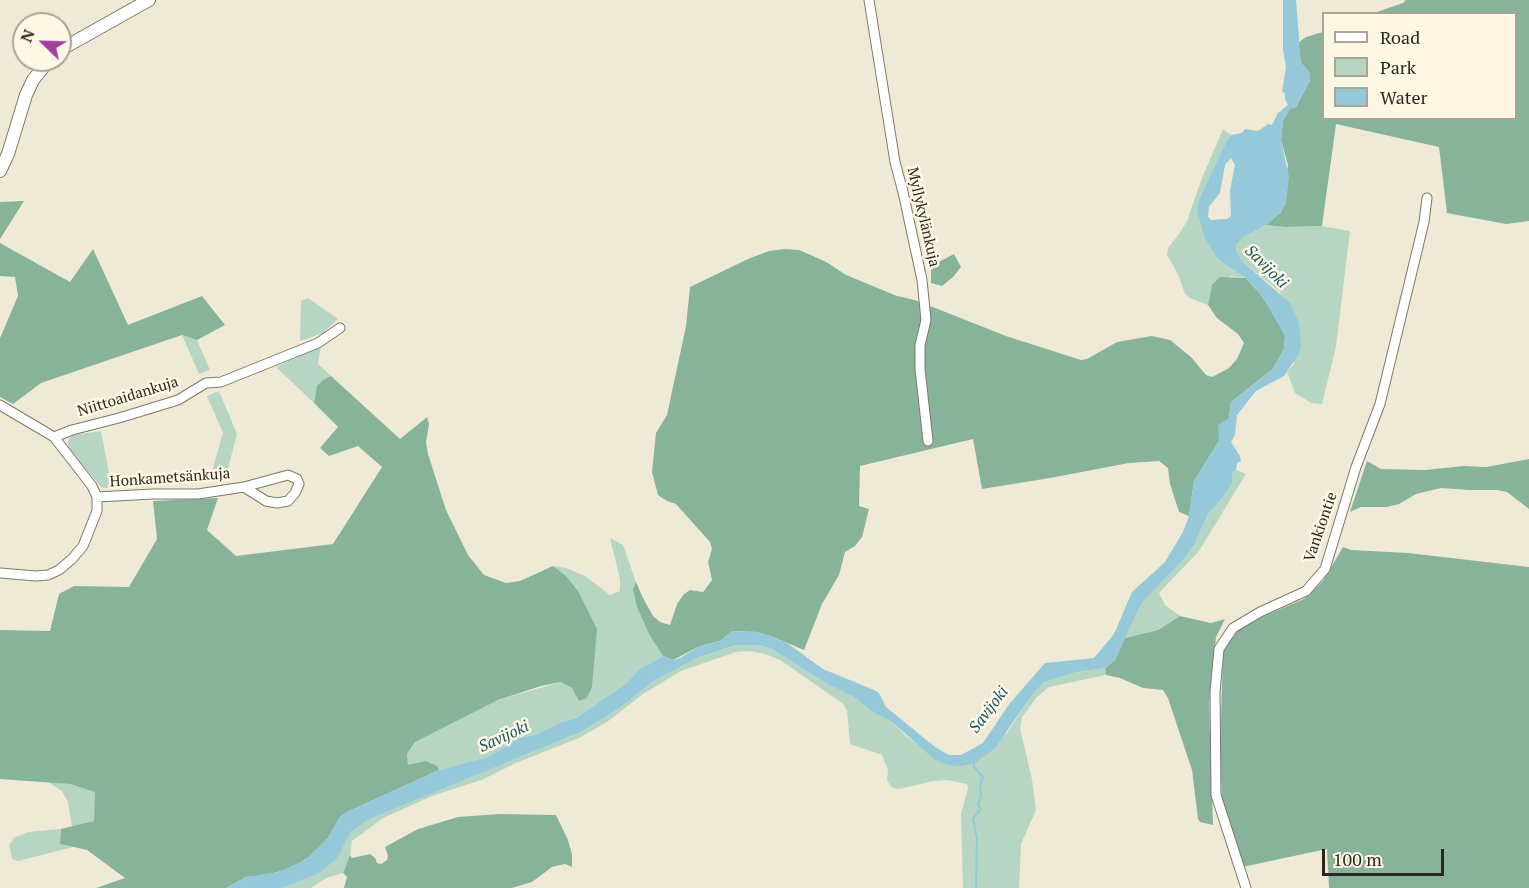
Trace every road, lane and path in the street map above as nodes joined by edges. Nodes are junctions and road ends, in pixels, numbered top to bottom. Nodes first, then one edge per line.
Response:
1 (149, 0) edge
2 (869, 0) edge
3 (72, 43) edge
4 (39, 72) edge
5 (0, 171) edge
6 (1427, 198) dead end
7 (340, 328) dead end
8 (2, 406) edge
9 (0, 417) edge
10 (54, 437) junction
11 (928, 441) dead end
12 (244, 487) junction
13 (97, 497) junction
14 (0, 573) edge
15 (1246, 888) edge

1 - 3 street
2 - 11 street, Myllykylänkuja
4 - 5 street
6 - 15 street, Vankiontie
7 - 10 street, Niittoaidankuja
8 - 9 street
8 - 10 street
10 - 13 street
12 - 12 street, Honkametsänkuja
12 - 13 street, Honkametsänkuja
13 - 14 street

